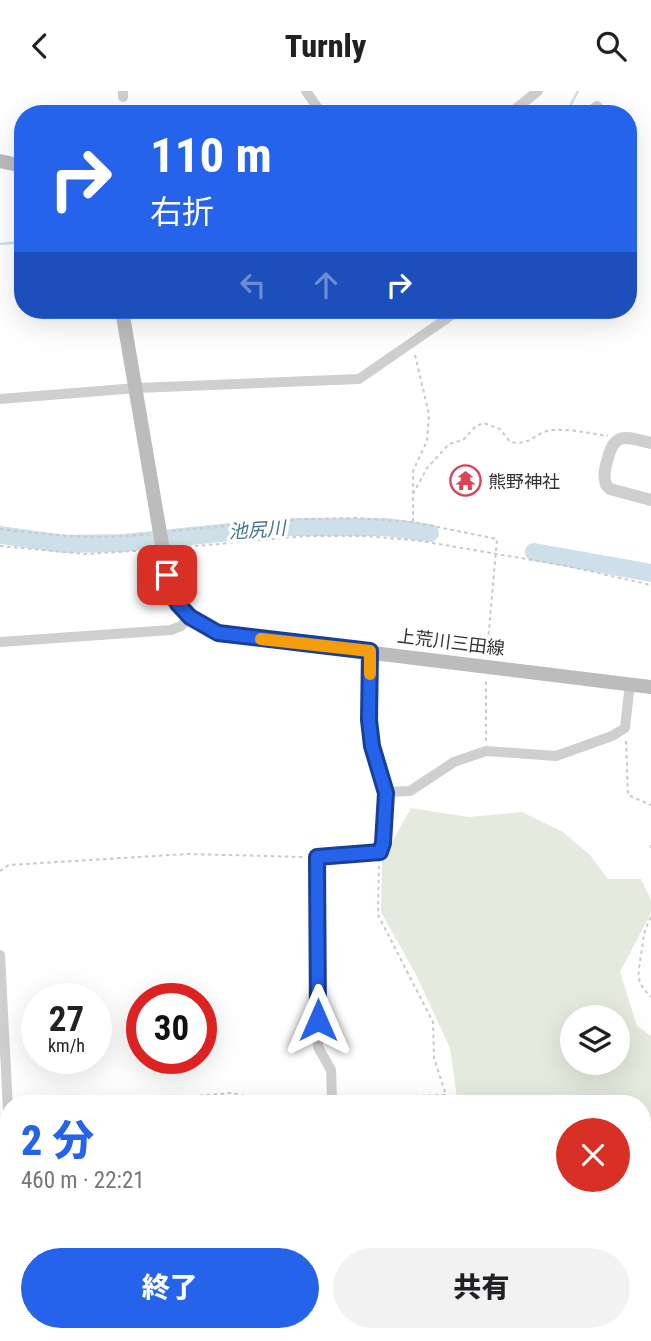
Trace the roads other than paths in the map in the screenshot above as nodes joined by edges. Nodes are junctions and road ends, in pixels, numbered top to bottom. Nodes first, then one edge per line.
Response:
1 (538, 91) edge
2 (520, 105) edge
3 (124, 319) edge
4 (446, 319) edge
5 (137, 388) junction
6 (0, 399) edge
7 (651, 443) edge
8 (651, 500) edge
9 (190, 617) junction
10 (0, 642) edge
11 (370, 651) junction
12 (630, 683) junction
13 (651, 687) edge
14 (386, 793) junction
15 (0, 955) edge
16 (7, 1095) edge
17 (332, 1095) edge

1 - 2 street
3 - 5 main road, 上荒川三田線
4 - 5 street
5 - 6 street
5 - 9 main road, 上荒川三田線
7 - 8 street
9 - 10 street
9 - 11 main road, 上荒川三田線
11 - 12 main road, 上荒川三田線
11 - 14 street
12 - 13 main road, 上荒川三田線
12 - 14 street
14 - 17 street
15 - 16 street

